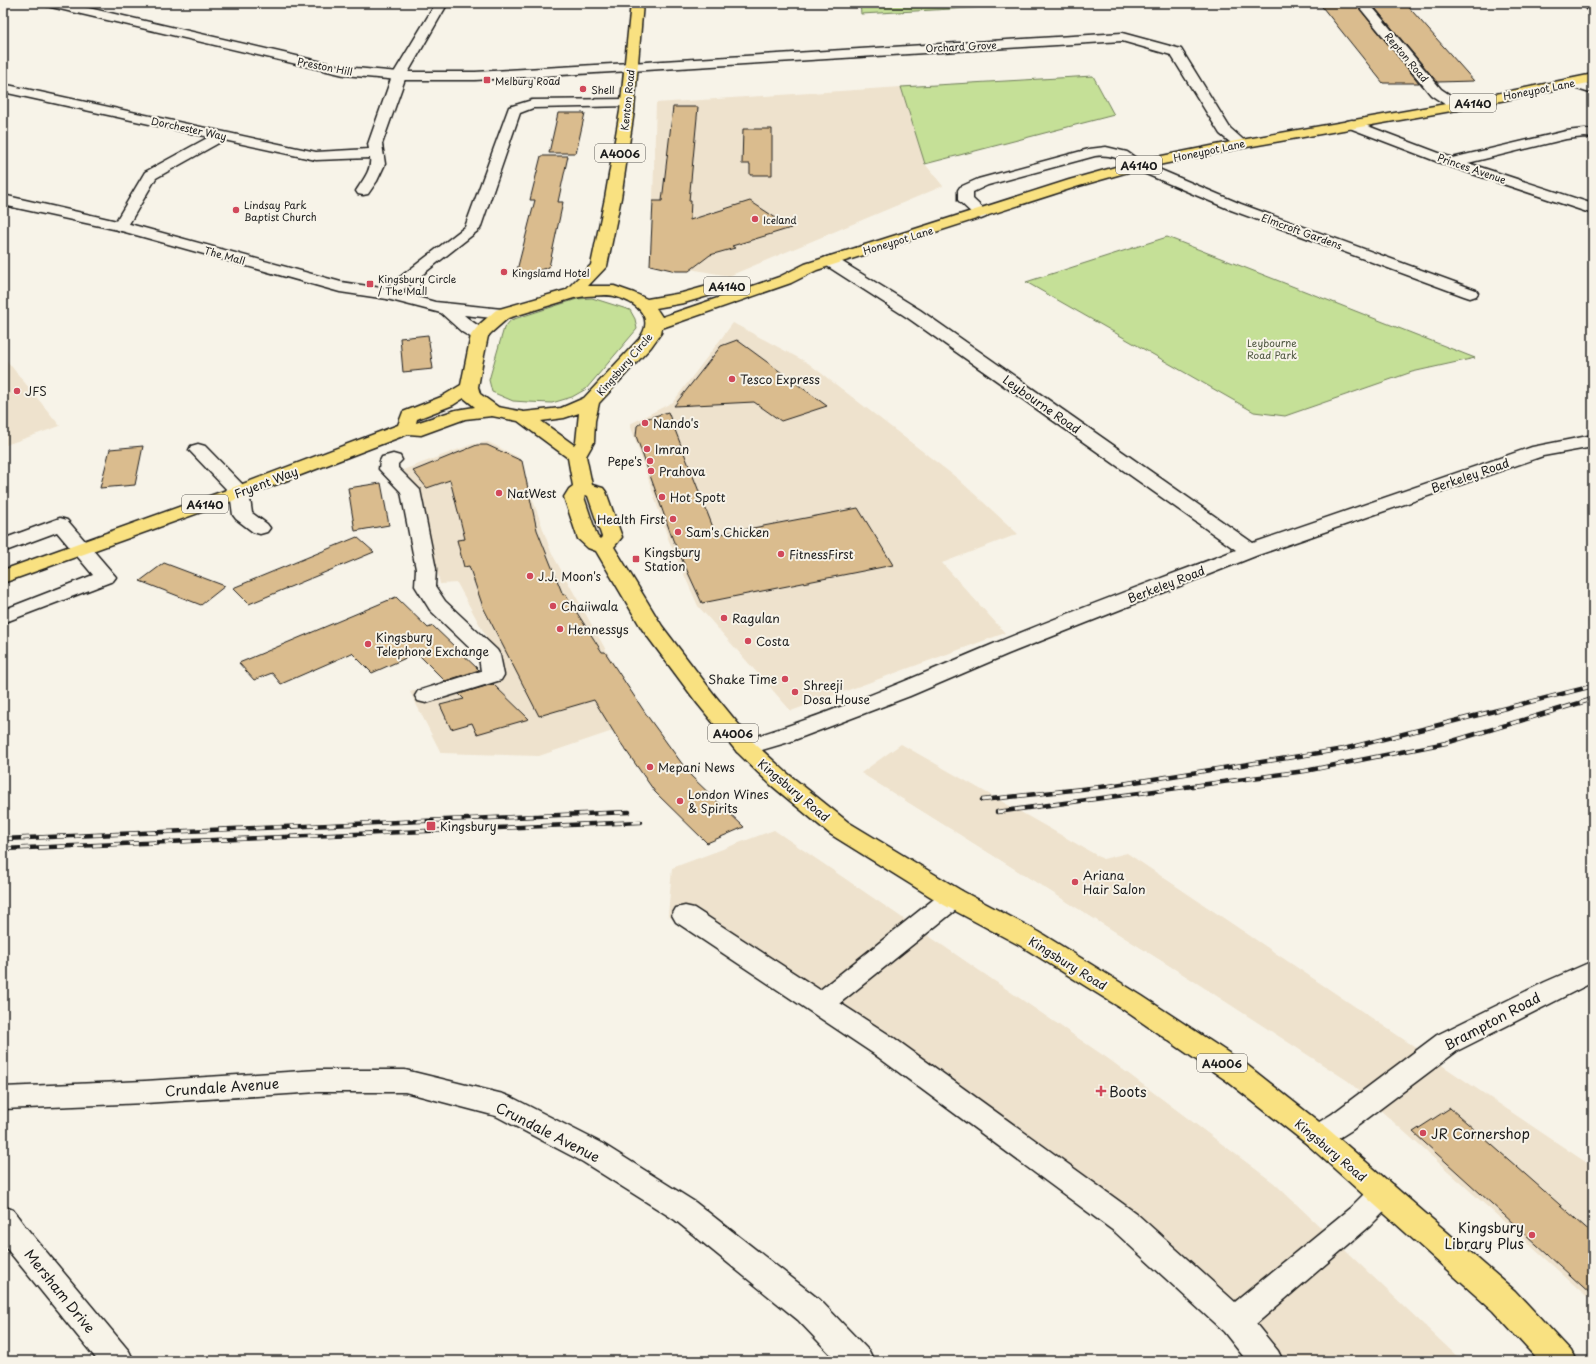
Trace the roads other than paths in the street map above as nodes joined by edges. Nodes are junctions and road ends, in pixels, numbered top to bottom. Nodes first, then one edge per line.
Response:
1 (51, 3) edge
2 (442, 3) edge
3 (636, 3) edge
4 (1362, 3) edge
5 (1588, 3) edge
6 (1593, 8) edge
7 (630, 67) junction
8 (399, 76) junction
9 (1593, 78) edge
10 (1573, 83) junction
11 (3, 88) edge
12 (1593, 90) edge
13 (627, 103) junction
14 (1457, 106) junction
15 (1352, 124) junction
16 (1593, 134) edge
17 (223, 135) junction
18 (1240, 144) junction
19 (376, 152) junction
20 (1452, 162) junction
21 (1137, 166) junction
22 (363, 191) dead end
23 (3, 200) edge
24 (1593, 209) edge
25 (981, 214) junction
26 (121, 226) junction
27 (830, 260) junction
28 (599, 266) junction
29 (811, 267) junction
30 (613, 291) junction
31 (572, 293) junction
32 (1470, 293) dead end
33 (388, 294) junction
34 (643, 305) junction
35 (447, 309) junction
36 (502, 314) junction
37 (654, 325) junction
38 (480, 335) junction
39 (469, 387) junction
40 (590, 402) junction
41 (492, 411) junction
42 (524, 416) junction
43 (406, 428) junction
44 (1593, 441) edge
45 (198, 450) dead end
46 (578, 456) junction
47 (393, 460) dead end
48 (239, 492) junction
49 (260, 528) dead end
50 (3, 546) edge
51 (81, 548) junction
52 (1251, 551) junction
53 (3, 577) edge
54 (3, 617) edge
55 (426, 696) dead end
56 (745, 747) junction
57 (953, 898) junction
58 (685, 915) dead end
59 (1593, 971) edge
60 (821, 1004) junction
61 (3, 1098) edge
62 (1318, 1137) junction
63 (1383, 1194) junction
64 (3, 1219) edge
65 (1235, 1322) junction
66 (118, 1361) edge
67 (858, 1361) edge
68 (1267, 1361) edge
69 (1560, 1361) edge

1 - 8 street, Preston Hill
2 - 8 street
3 - 7 main road, Kenton Road / A4006
4 - 14 street, Repton Road
5 - 6 street
7 - 8 street, Preston Hill
7 - 13 main road, Kenton Road / A4006
7 - 18 street, Orchard Grove
8 - 19 street
9 - 10 main road, Honeypot Lane / A4140
10 - 12 street
10 - 14 main road, Honeypot Lane / A4140
11 - 17 street, Dorchester Way
13 - 28 main road, Kenton Road / A4006
13 - 33 street
14 - 15 main road, Honeypot Lane / A4140
15 - 18 main road, Honeypot Lane / A4140
15 - 20 street, Princes Avenue
16 - 20 street
17 - 19 street, Dorchester Way
17 - 26 street
18 - 21 main road, Honeypot Lane / A4140
19 - 22 street
20 - 24 street, Princes Avenue
21 - 25 main road, Honeypot Lane / A4140
21 - 25 street, Elmcroft Gardens
21 - 32 street, Elmcroft Gardens
23 - 26 street, The Mall
25 - 27 main road, Honeypot Lane / A4140
26 - 33 street, The Mall
27 - 29 main road, Honeypot Lane / A4140
27 - 52 street, Leybourne Road
28 - 30 main road
28 - 31 main road
29 - 34 main road, Honeypot Lane / A4140
29 - 37 main road, Honeypot Lane / A4140
30 - 31 main road, Kingsbury Circle
30 - 34 main road, Kingsbury Circle
31 - 36 main road, Kingsbury Circle
33 - 35 street, The Mall
34 - 37 main road, Kingsbury Circle
35 - 36 street, The Mall
35 - 38 street, The Mall
36 - 38 main road, Kingsbury Circle
37 - 40 main road, Kingsbury Circle
38 - 39 main road
39 - 41 main road, Kingsbury Circle
39 - 43 main road
40 - 42 main road, Kingsbury Circle
40 - 46 main road
41 - 42 main road, Kingsbury Circle
41 - 43 main road, Fryent Way / A4140
42 - 46 main road
43 - 48 main road, Fryent Way / A4140
44 - 52 street, Berkeley Road
45 - 48 street
46 - 56 main road, Kingsbury Road / A4006
47 - 55 street
48 - 49 street
48 - 51 main road, Fryent Way / A4140
50 - 51 street
51 - 53 main road, Fryent Way / A4140
51 - 54 street
52 - 56 street, Berkeley Road
56 - 57 main road, Kingsbury Road / A4006
57 - 60 street
57 - 62 main road, Kingsbury Road / A4006
58 - 60 street
59 - 62 street, Brampton Road
60 - 65 street
61 - 67 street, Crundale Avenue
62 - 63 main road, Kingsbury Road / A4006
63 - 65 street
63 - 69 main road, Kingsbury Road / A4006
64 - 66 street, Mersham Drive
65 - 68 street

